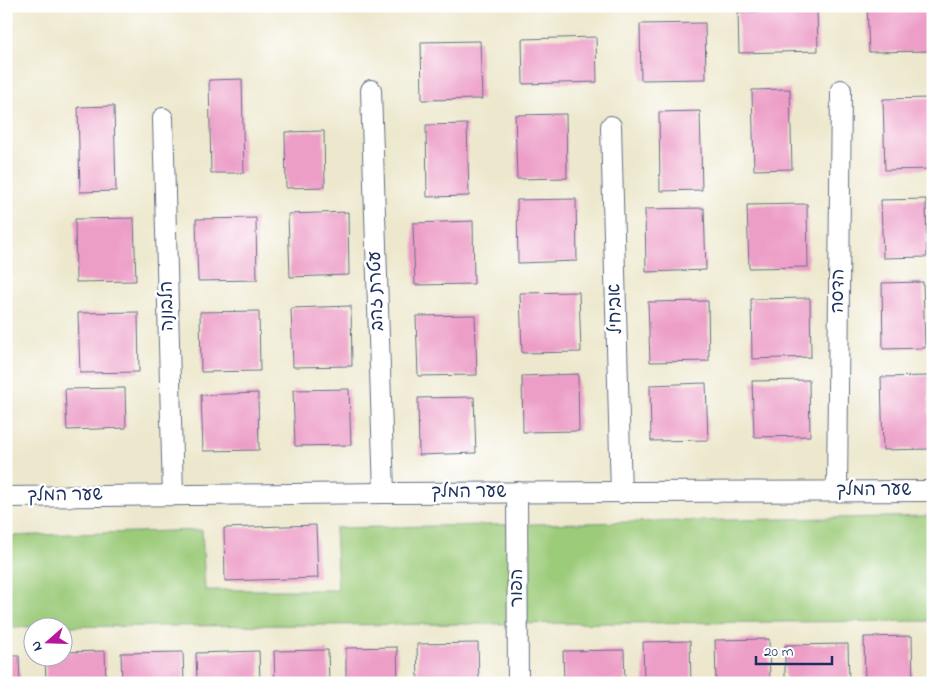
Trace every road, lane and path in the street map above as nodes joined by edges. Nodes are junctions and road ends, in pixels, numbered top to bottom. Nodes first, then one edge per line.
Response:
1 (371, 90) dead end
2 (841, 90) dead end
3 (163, 118) dead end
4 (611, 126) dead end
5 (837, 491) junction
6 (933, 491) edge
7 (517, 492) junction
8 (384, 493) junction
9 (621, 493) junction
10 (173, 495) junction
11 (6, 497) edge
12 (518, 683) edge

1 - 8 street, עטרת זהב
2 - 5 street, הדסה
3 - 10 street, הלבונה
4 - 9 street, אביחיל
5 - 6 street, שער המלך
5 - 9 street, שער המלך
7 - 8 street, שער המלך
7 - 9 street, שער המלך
7 - 12 street, הפור
8 - 10 street, שער המלך
10 - 11 street, שער המלך

